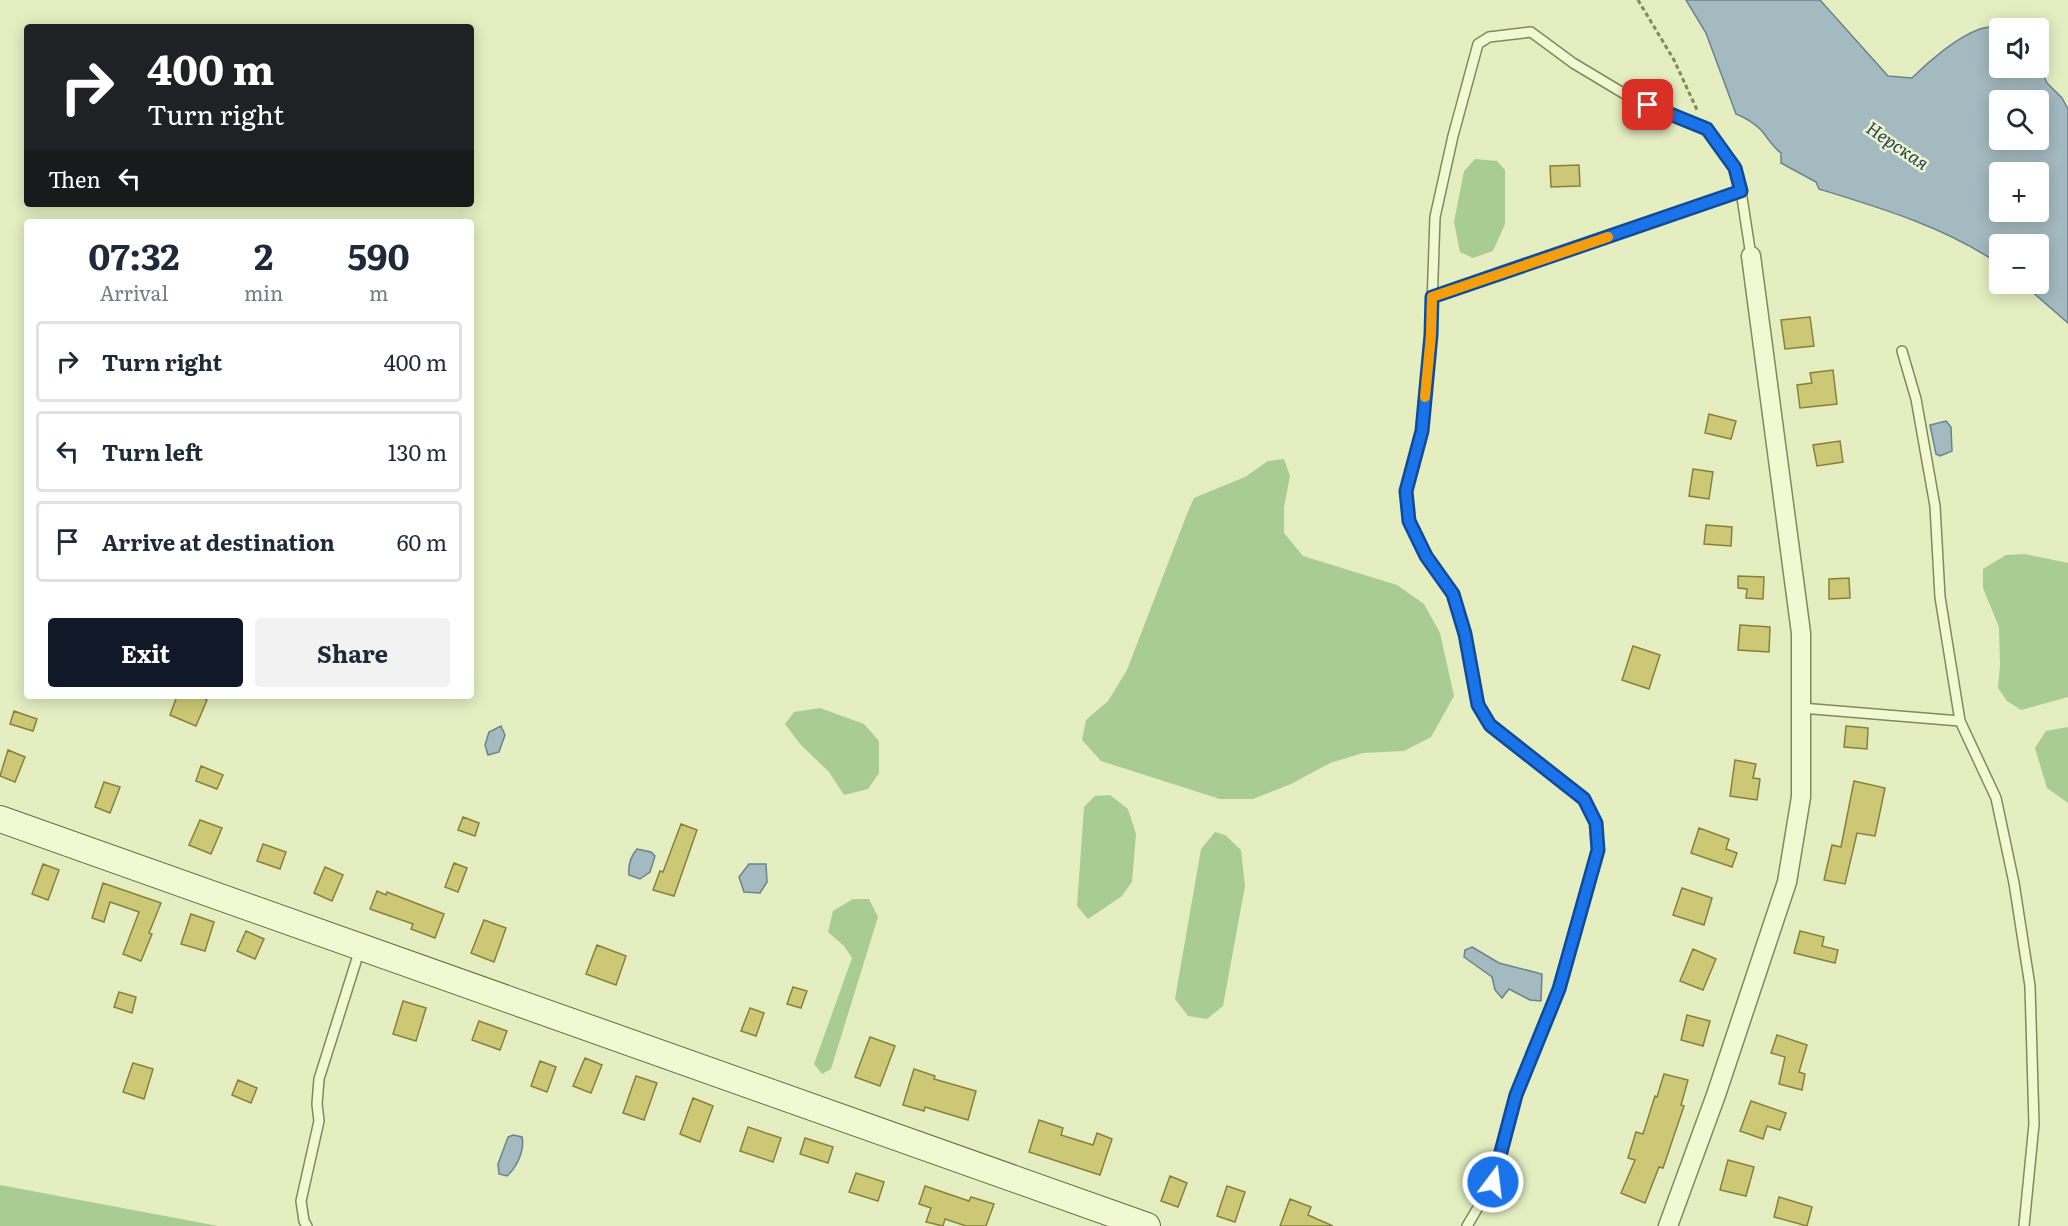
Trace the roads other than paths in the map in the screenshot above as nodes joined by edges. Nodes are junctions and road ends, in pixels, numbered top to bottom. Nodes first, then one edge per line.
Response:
1 (1741, 191) junction
2 (1751, 256) joint
3 (1432, 297) junction
4 (1902, 351) dead end
5 (1801, 708) junction
6 (1960, 721) junction
7 (0, 819) edge
8 (360, 947) junction
9 (307, 1226) edge
10 (1147, 1226) edge
11 (1467, 1226) edge
12 (1668, 1226) edge
13 (2024, 1226) edge

1 - 2 lane
1 - 3 lane
1 - 3 lane
2 - 5 street
3 - 11 lane
4 - 6 lane
5 - 6 lane
5 - 12 street
6 - 13 lane
7 - 8 street
8 - 9 lane
8 - 10 street

